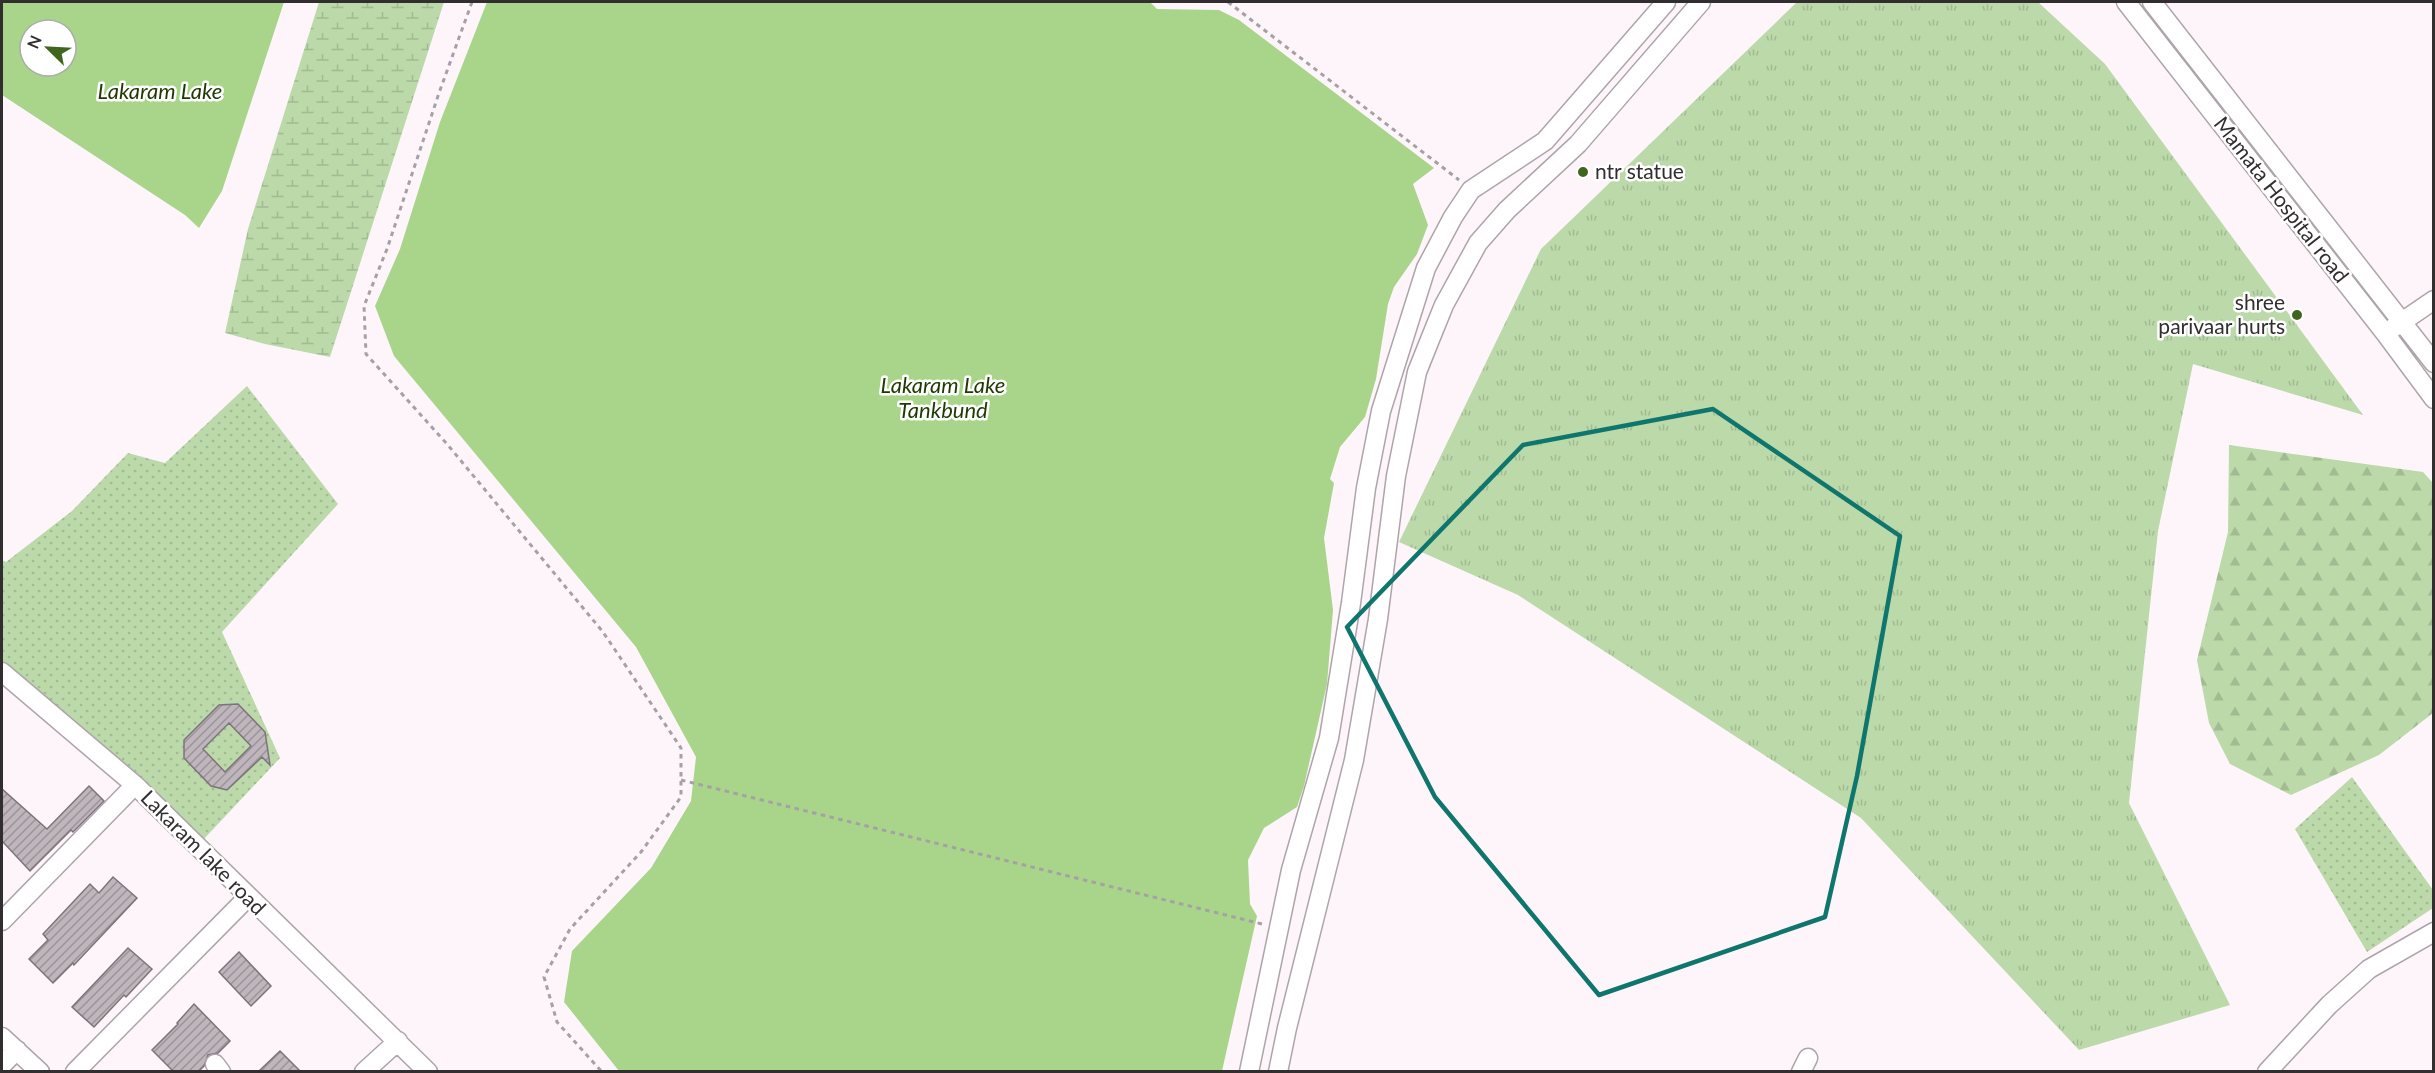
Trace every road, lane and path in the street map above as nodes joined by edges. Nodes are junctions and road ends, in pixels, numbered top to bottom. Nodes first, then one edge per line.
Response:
1 (472, 2) edge
2 (1228, 2) edge
3 (1666, 2) edge
4 (1701, 2) edge
5 (2126, 2) edge
6 (2152, 2) edge
7 (1545, 141) junction
8 (1561, 160) junction
9 (1471, 190) junction
10 (2433, 300) edge
11 (2402, 322) junction
12 (2385, 333) junction
13 (2433, 363) edge
14 (2433, 399) edge
15 (2, 672) edge
16 (681, 780) junction
17 (135, 785) junction
18 (248, 897) junction
19 (2, 921) edge
20 (1279, 927) junction
21 (2433, 934) edge
22 (2, 1037) edge
23 (398, 1041) junction
24 (16, 1050) junction
25 (2, 1065) edge
26 (40, 1071) edge
27 (75, 1071) edge
28 (364, 1071) edge
29 (428, 1071) edge
30 (602, 1071) edge
31 (1249, 1071) edge
32 (1278, 1071) edge
33 (2266, 1071) edge

1 - 16 path
2 - 9 path
3 - 7 street
4 - 8 street
5 - 12 street, Mamata Hospital road
6 - 11 street, Mamata Hospital road
7 - 8 street
7 - 9 street
8 - 32 street
9 - 20 street
10 - 11 street
11 - 12 street
11 - 13 street, Mamata Hospital road
12 - 14 street, Mamata Hospital road
15 - 17 street, Lakaram lake road
16 - 20 path
16 - 30 path
17 - 18 street, Lakaram lake road
17 - 19 street
18 - 23 street, Lakaram lake road
18 - 27 street
20 - 31 street
21 - 33 street
22 - 24 street
23 - 28 street
23 - 29 street, Lakaram lake road
24 - 25 street
24 - 26 street

